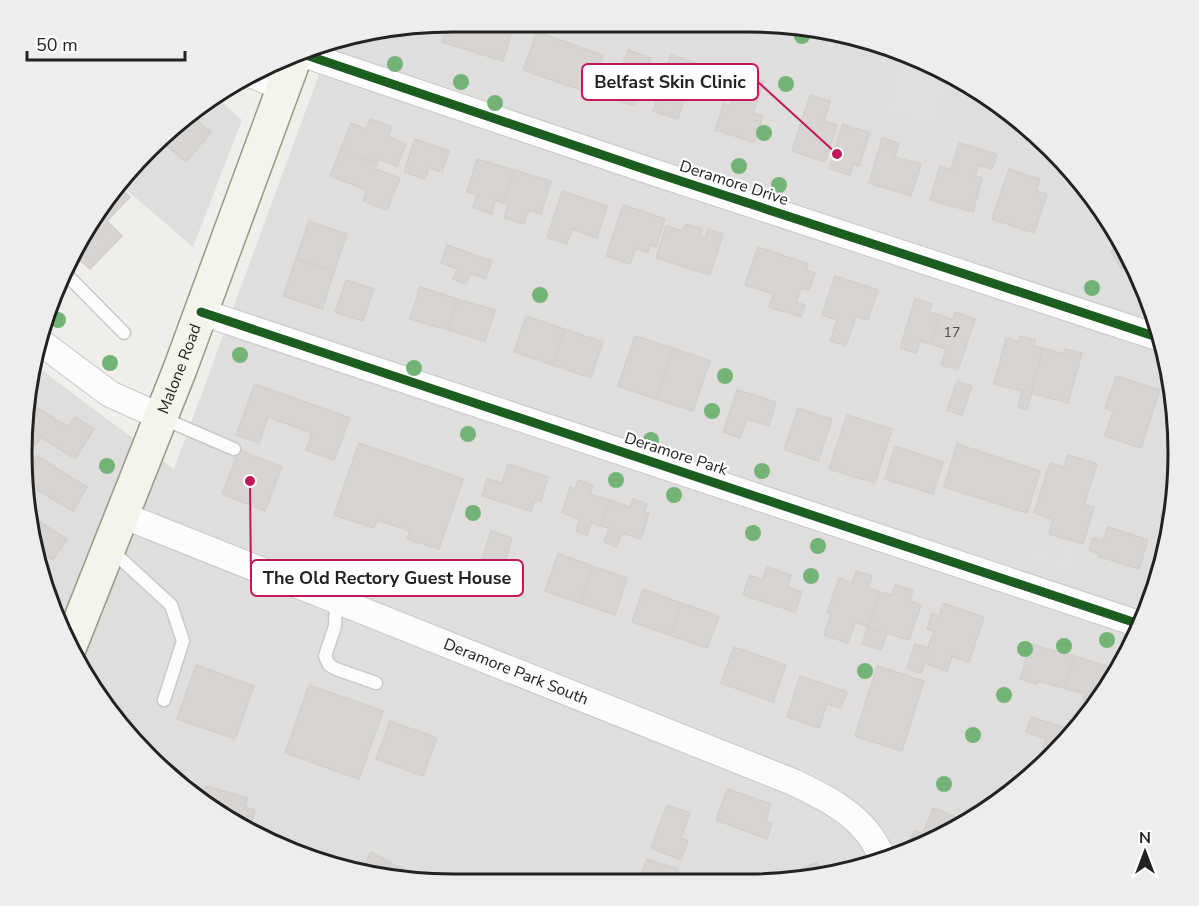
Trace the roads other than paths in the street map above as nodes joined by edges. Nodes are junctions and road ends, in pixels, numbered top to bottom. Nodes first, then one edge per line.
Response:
1 (310, 57) edge
2 (294, 63) edge
3 (261, 78) edge
4 (284, 88) junction
5 (70, 278) edge
6 (201, 312) junction
7 (124, 333) dead end
8 (1150, 335) edge
9 (46, 346) edge
10 (161, 417) junction
11 (234, 448) dead end
12 (122, 515) junction
13 (110, 548) junction
14 (336, 600) junction
15 (1132, 622) edge
16 (74, 636) edge
17 (376, 683) dead end
18 (164, 700) dead end
19 (880, 852) edge

1 - 8 street, Deramore Drive
2 - 4 main road, Malone Road
3 - 4 street
4 - 6 main road, Malone Road
5 - 7 lane
6 - 10 main road, Malone Road
6 - 15 street, Deramore Park
9 - 10 street
10 - 11 lane
10 - 12 main road, Malone Road
12 - 13 main road, Malone Road
12 - 14 street, Deramore Park South
13 - 16 main road, Malone Road
13 - 18 lane
14 - 17 lane
14 - 19 street, Deramore Park South

